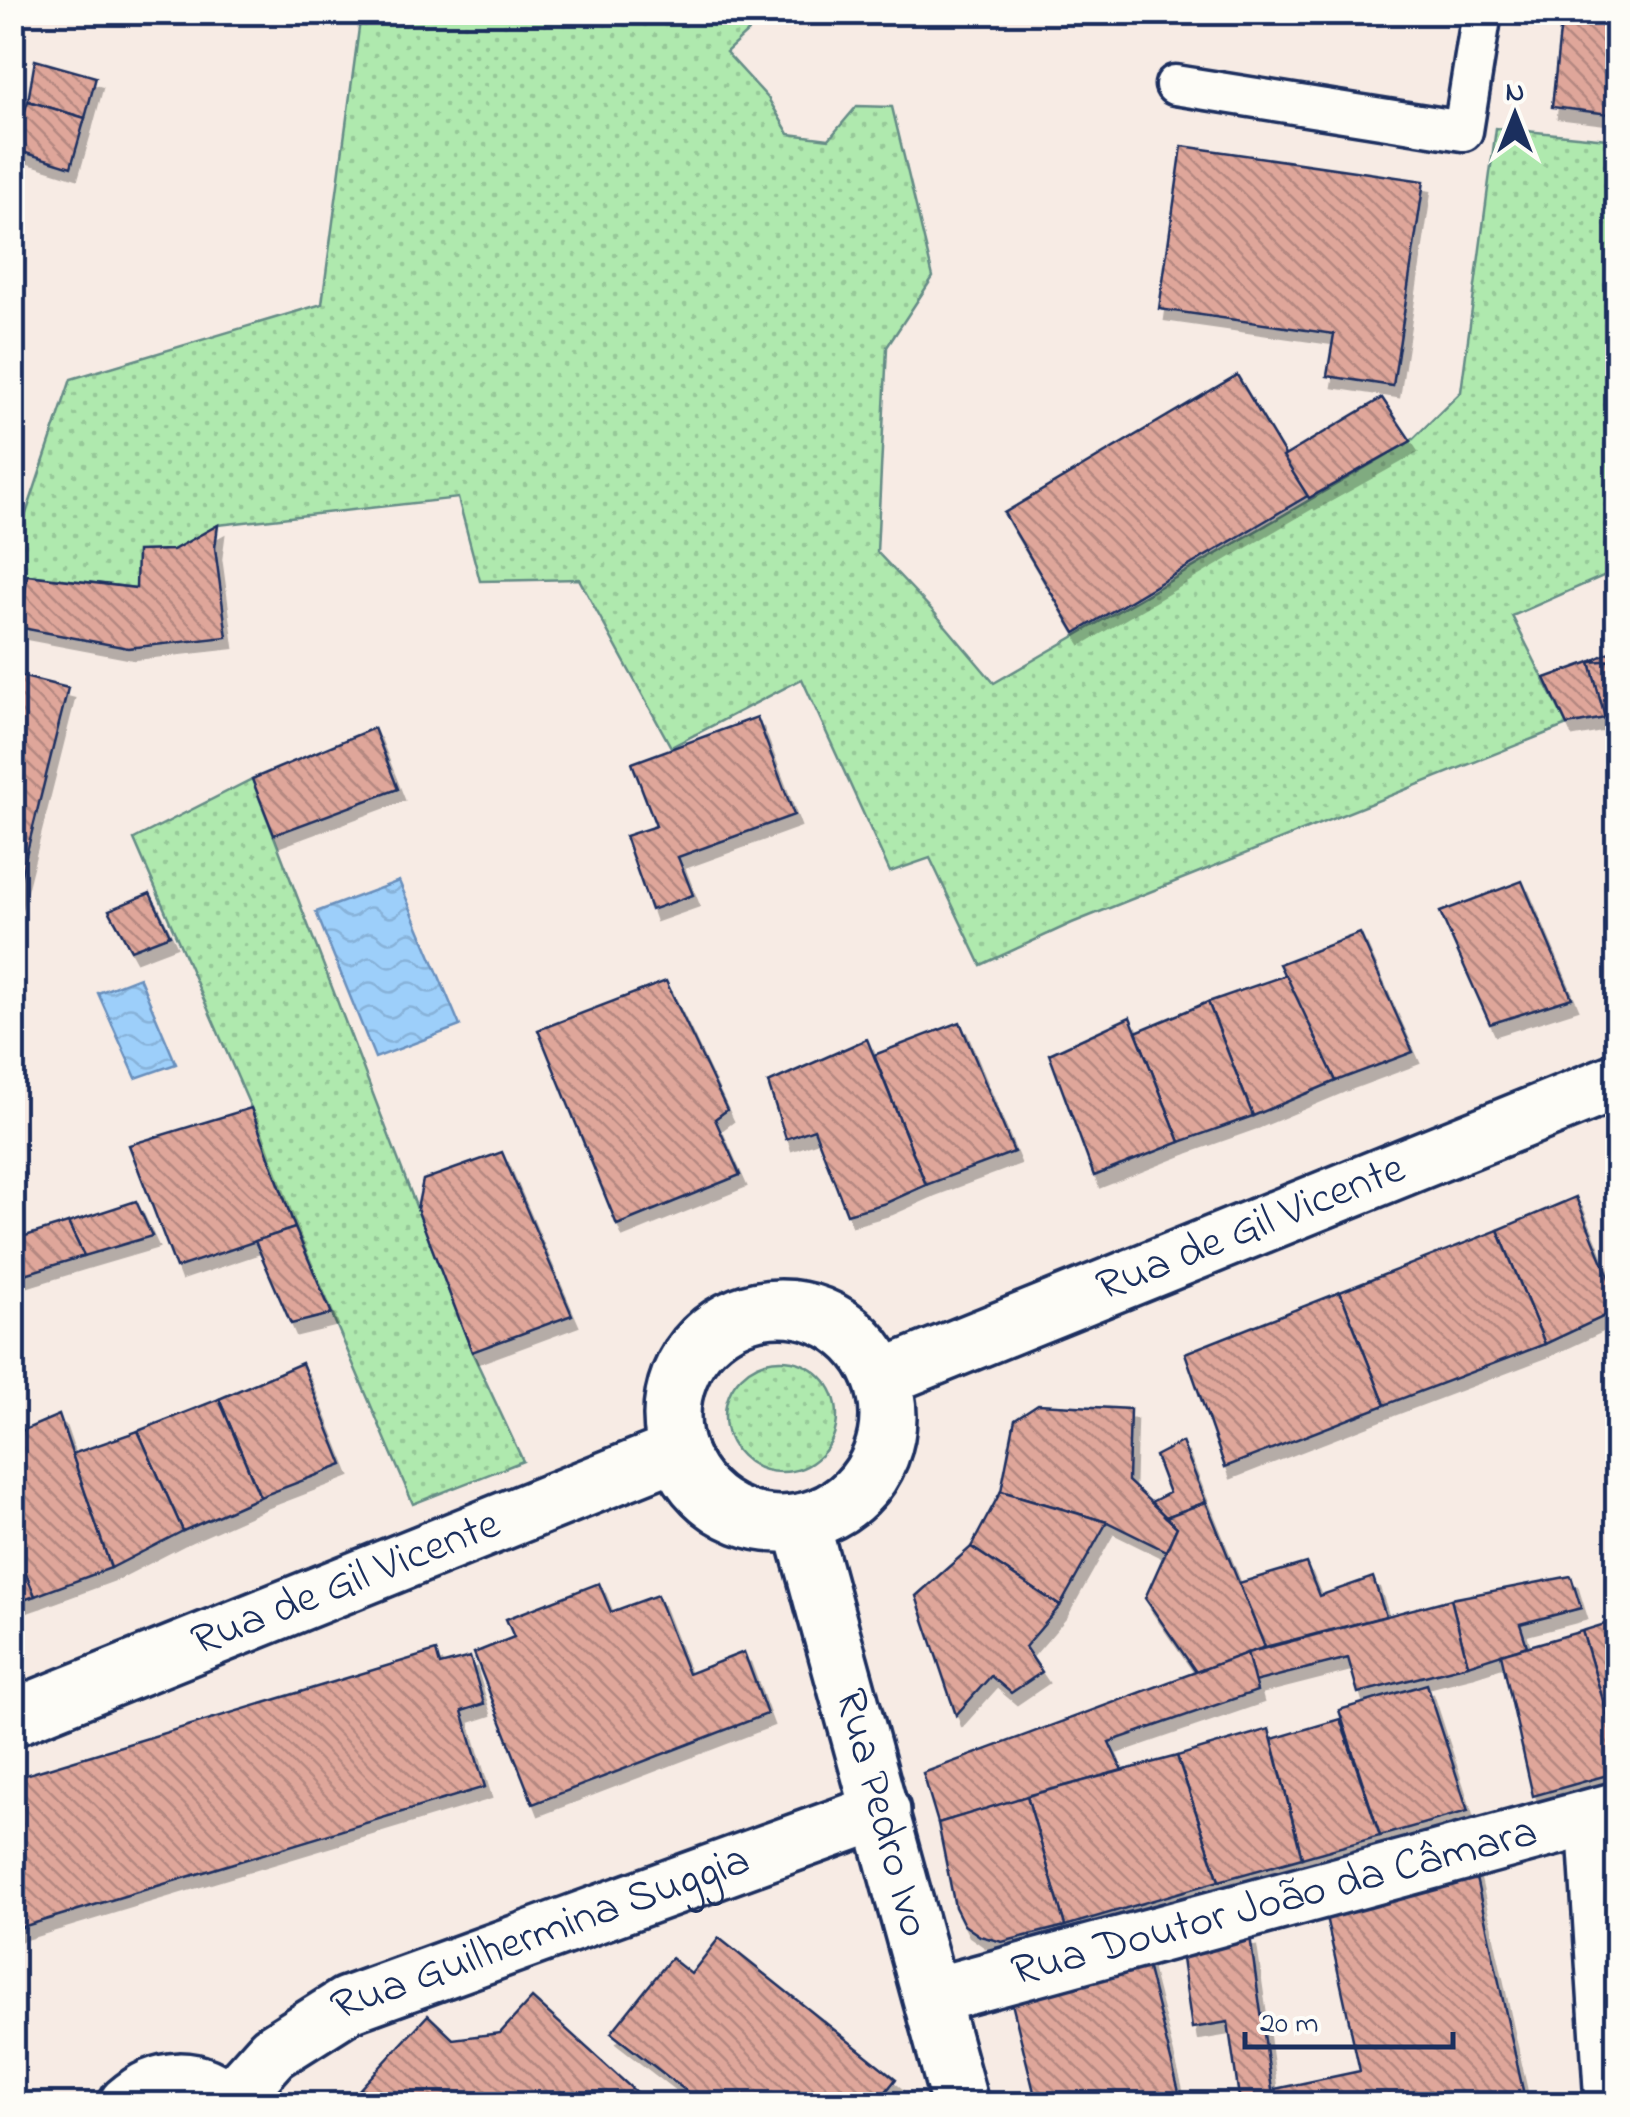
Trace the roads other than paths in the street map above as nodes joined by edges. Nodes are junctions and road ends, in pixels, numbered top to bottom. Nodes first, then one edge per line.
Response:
1 (1482, 12) edge
2 (1176, 85) dead end
3 (1618, 1081) edge
4 (882, 1378) junction
5 (678, 1451) junction
6 (801, 1522) junction
7 (12, 1718) edge
8 (882, 1811) junction
9 (1606, 1813) edge
10 (932, 1996) junction
11 (229, 2103) edge
12 (126, 2104) edge
13 (960, 2104) edge
14 (1613, 2104) edge

1 - 2 lane
3 - 4 street, Rua de Gil Vicente
4 - 5 street
4 - 6 street
5 - 6 street
5 - 7 street, Rua de Gil Vicente
6 - 8 street, Rua Pedro Ivo
8 - 10 street, Rua Pedro Ivo
8 - 11 street, Rua Guilhermina Suggia
9 - 10 street, Rua Doutor João da Câmara
9 - 14 street
10 - 13 street, Rua Pedro Ivo
11 - 12 street, Rua Guilhermina Suggia

